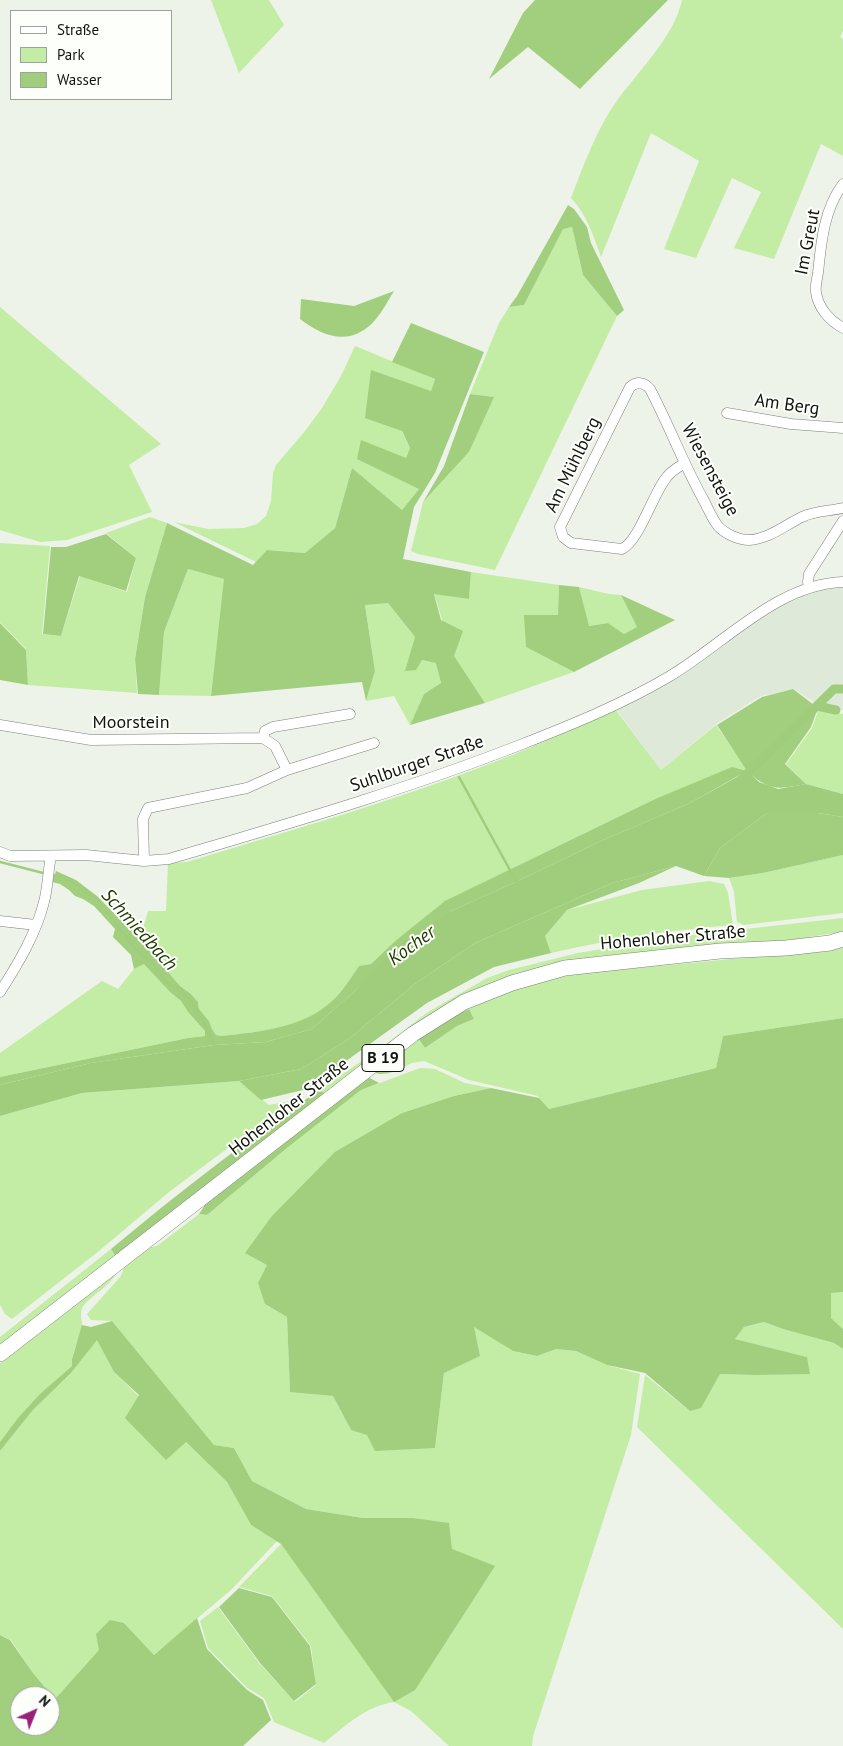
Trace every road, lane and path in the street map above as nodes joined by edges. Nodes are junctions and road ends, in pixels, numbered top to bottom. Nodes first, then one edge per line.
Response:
1 (843, 184) edge
2 (843, 328) edge
3 (651, 391) joint
4 (727, 413) dead end
5 (843, 428) edge
6 (684, 463) junction
7 (843, 508) edge
8 (843, 521) edge
9 (843, 582) edge
10 (809, 588) junction
11 (350, 714) dead end
12 (0, 725) edge
13 (263, 738) junction
14 (374, 743) dead end
15 (287, 770) junction
16 (0, 852) edge
17 (51, 856) junction
18 (144, 861) junction
19 (0, 921) edge
20 (36, 925) junction
21 (843, 939) edge
22 (0, 992) edge
23 (0, 1354) edge

1 - 2 street, Im Greut
3 - 6 street, Wiesensteige
3 - 6 street, Am Mühlberg
4 - 5 street, Am Berg
6 - 7 street, Wiesensteige
8 - 10 street
9 - 10 street, Suhlburger Straße
10 - 18 street, Suhlburger Straße
11 - 13 street
12 - 13 street, Moorstein
13 - 15 street
14 - 15 street
15 - 18 street
16 - 17 street, Suhlburger Straße
17 - 18 street, Suhlburger Straße
17 - 20 street
19 - 20 street
20 - 22 street
21 - 23 main road, Hohenloher Straße / B 19

